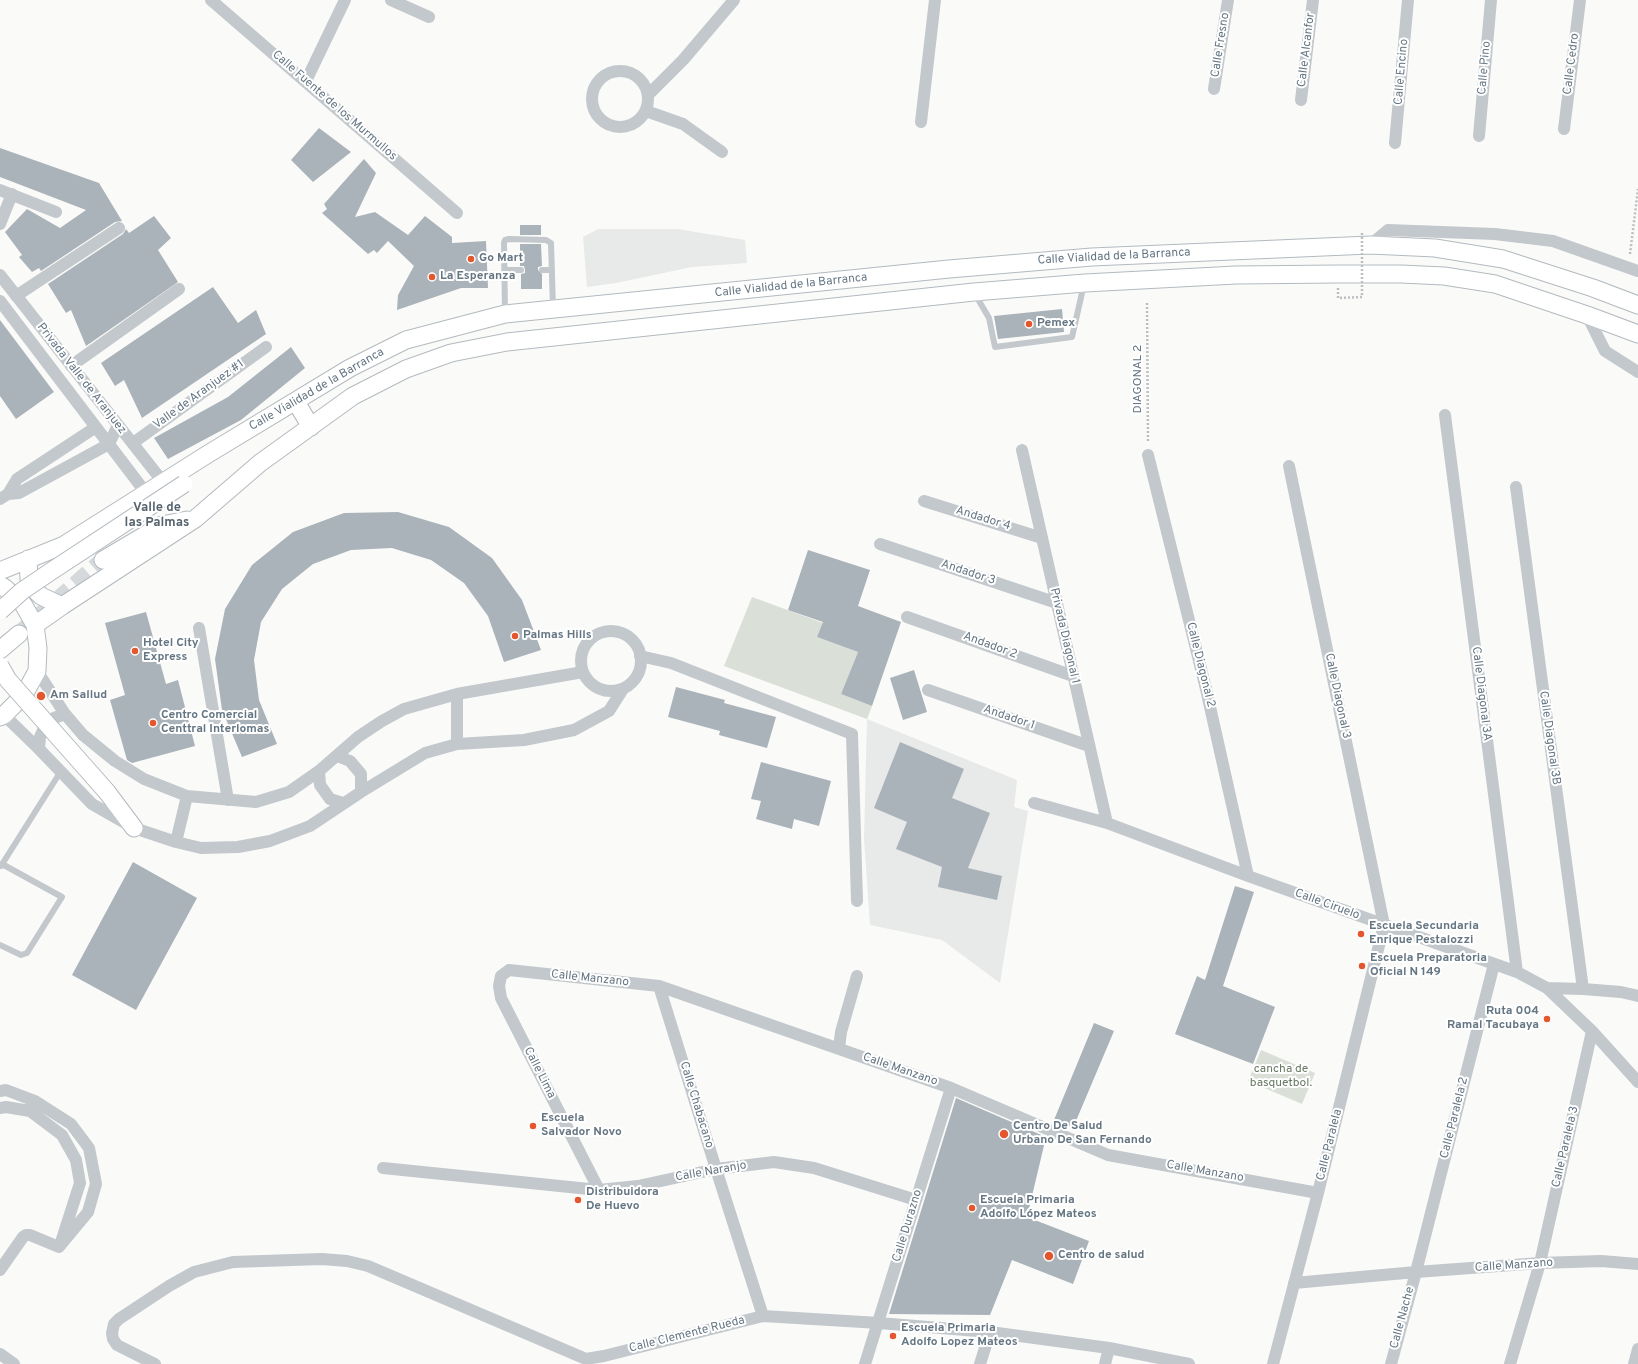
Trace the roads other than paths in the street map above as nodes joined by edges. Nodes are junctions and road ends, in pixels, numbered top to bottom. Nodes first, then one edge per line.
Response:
1 (211, 0) edge
2 (345, 0) edge
3 (391, 0) edge
4 (734, 0) edge
5 (935, 0) edge
6 (1228, 0) edge
7 (1313, 0) edge
8 (1408, 0) edge
9 (1491, 0) edge
10 (1580, 0) edge
11 (428, 17) dead end
12 (306, 81) junction
13 (1214, 90) dead end
14 (648, 95) junction
15 (1301, 100) dead end
16 (646, 111) junction
17 (921, 122) dead end
18 (1564, 129) dead end
19 (1479, 136) dead end
20 (1395, 143) dead end
21 (722, 152) dead end
22 (6, 192) edge
23 (56, 212) dead end
24 (456, 213) dead end
25 (0, 224) edge
26 (119, 228) dead end
27 (1366, 239) junction
28 (1633, 269) edge
29 (505, 270) junction
30 (520, 270) dead end
31 (542, 270) dead end
32 (552, 270) junction
33 (0, 275) edge
34 (1085, 283) junction
35 (179, 289) dead end
36 (974, 292) junction
37 (16, 296) junction
38 (0, 301) edge
39 (1638, 305) edge
40 (553, 310) junction
41 (506, 314) junction
42 (1587, 315) junction
43 (1638, 334) edge
44 (266, 347) dead end
45 (72, 366) junction
46 (1638, 372) edge
47 (296, 402) junction
48 (1445, 415) dead end
49 (118, 425) junction
50 (96, 427) junction
51 (311, 427) junction
52 (109, 444) junction
53 (133, 444) junction
54 (1022, 450) dead end
55 (208, 454) junction
56 (1148, 455) road end
57 (1289, 466) dead end
58 (163, 482) junction
59 (1516, 487) dead end
60 (146, 493) junction
61 (4, 496) edge
62 (924, 501) dead end
63 (195, 519) junction
64 (1042, 538) junction
65 (880, 544) dead end
66 (28, 560) junction
67 (104, 560) tunnel mouth
68 (0, 570) edge
69 (0, 585) edge
70 (1057, 603) junction
71 (62, 606) junction
72 (0, 611) edge
73 (908, 617) dead end
74 (35, 625) junction
75 (199, 628) dead end
76 (19, 634) tunnel mouth
77 (0, 650) edge
78 (640, 656) junction
79 (0, 666) edge
80 (37, 671) junction
81 (583, 672) junction
82 (1073, 676) junction
83 (623, 689) junction
84 (928, 690) dead end
85 (457, 694) junction
86 (65, 714) junction
87 (2, 716) edge
88 (457, 744) junction
89 (1089, 746) junction
90 (39, 749) junction
91 (337, 756) junction
92 (319, 771) junction
93 (61, 772) junction
94 (361, 792) junction
95 (187, 796) junction
96 (228, 800) junction
97 (343, 803) junction
98 (1034, 803) dead end
99 (1107, 823) junction
100 (134, 828) junction
101 (176, 842) junction
102 (1, 865) edge
103 (1248, 876) junction
104 (857, 901) dead end
105 (1384, 925) junction
106 (0, 945) edge
107 (1494, 964) junction
108 (1517, 972) junction
109 (857, 976) dead end
110 (659, 986) junction
111 (1547, 988) junction
112 (1583, 989) junction
113 (1638, 996) edge
114 (501, 998) joint
115 (1592, 1031) junction
116 (839, 1048) junction
117 (1638, 1082) edge
118 (951, 1088) junction
119 (0, 1091) edge
120 (0, 1108) edge
121 (383, 1168) dead end
122 (716, 1169) junction
123 (599, 1190) junction
124 (1318, 1193) junction
125 (916, 1200) junction
126 (59, 1247) junction
127 (1540, 1263) junction
128 (2, 1264) edge
129 (1638, 1264) edge
130 (1416, 1272) junction
131 (1294, 1283) junction
132 (763, 1316) junction
133 (879, 1323) junction
134 (990, 1332) junction
135 (1109, 1348) junction
136 (1638, 1349) edge
137 (0, 1354) edge
138 (14, 1364) edge
139 (155, 1364) edge
140 (866, 1364) edge
141 (980, 1364) edge
142 (1105, 1364) edge
143 (1189, 1364) edge
144 (1273, 1364) edge
145 (1391, 1364) edge
146 (1510, 1364) edge
147 (1634, 1364) edge

1 - 12 street, Calle Fuente de los Murmullos
2 - 12 street
3 - 11 street
4 - 14 street
5 - 17 street
6 - 13 street, Calle Fresno
7 - 15 street, Calle Alcanfor
8 - 20 street, Calle Encino
9 - 19 street, Calle Pino
10 - 18 street, Calle Cedro
12 - 24 street, Calle Fuente de los Murmullos
14 - 16 street
14 - 16 street
16 - 21 street
22 - 23 street
22 - 25 street
26 - 37 street
27 - 28 street
27 - 39 main road, Calle Vialidad de la Barranca
27 - 40 main road, Calle Vialidad de la Barranca
29 - 30 lane
29 - 32 lane
29 - 41 lane
31 - 32 lane
32 - 40 lane
33 - 37 street, Privada Valle de Aranjuez
34 - 36 main road, Calle Vialidad de la Barranca
34 - 36 lane
34 - 42 main road, Calle Vialidad de la Barranca
35 - 45 street
36 - 51 main road, Calle Vialidad de la Barranca
37 - 45 street, Privada Valle de Aranjuez
38 - 50 street, Privada Valle de Aranjuez
40 - 41 main road, Calle Vialidad de la Barranca
41 - 47 main road, Calle Vialidad de la Barranca
42 - 43 main road, Calle Vialidad de la Barranca
42 - 46 street
44 - 53 street, Valle de Aranjuez #1
45 - 49 street, Privada Valle de Aranjuez
47 - 51 main road
47 - 55 main road, Calle Vialidad de la Barranca
48 - 108 street, Calle Diagonal 3A
49 - 52 street
49 - 53 street, Privada Valle de Aranjuez
50 - 52 street, Privada Valle de Aranjuez
50 - 61 street
51 - 63 main road, Calle Vialidad de la Barranca
52 - 60 street, Privada Valle de Aranjuez
52 - 61 street
53 - 58 street, Privada Valle de Aranjuez
54 - 64 street, Privada Diagonal 1
55 - 58 main road, Calle Vialidad de la Barranca
55 - 72 main road, bridge
56 - 103 street, Calle Diagonal 2
57 - 105 street, Calle Diagonal 3
58 - 60 main road, Calle Vialidad de la Barranca
59 - 112 street, Calle Diagonal 3B
60 - 66 main road, Calle Vialidad de la Barranca
62 - 64 street, Andador 4
63 - 67 main road
63 - 71 main road, Calle Vialidad de la Barranca
64 - 70 street, Privada Diagonal 1
65 - 70 street, Andador 3
66 - 68 main road, Calle Vialidad de la Barranca
66 - 71 main road
69 - 74 main road
70 - 82 street, Privada Diagonal 1
71 - 74 main road, Calle Vialidad de la Barranca
73 - 82 street, Andador 2
74 - 80 main road
75 - 96 street
76 - 77 main road
78 - 81 street
78 - 83 street
78 - 104 street
79 - 100 main road, bridge
80 - 86 street
80 - 87 main road
81 - 83 street
81 - 85 street
82 - 89 street, Privada Diagonal 1
83 - 88 street
84 - 89 street, Andador 1
85 - 88 street
85 - 91 street
86 - 90 street
86 - 95 street
87 - 90 street
88 - 94 street
89 - 99 street, Privada Diagonal 1
90 - 93 street
91 - 92 street
91 - 94 street
92 - 96 street
92 - 97 street
93 - 100 street
93 - 102 lane
94 - 97 street
95 - 96 street
95 - 101 street
97 - 101 street
98 - 99 street, Calle Ciruelo
99 - 103 street, Calle Ciruelo
100 - 101 street
102 - 106 lane
103 - 105 street, Calle Ciruelo
105 - 107 street, Calle Ciruelo
105 - 124 street, Calle Paralela
107 - 108 street, Calle Ciruelo
107 - 130 street, Calle Paralela 2
108 - 111 street, Calle Ciruelo
109 - 116 street
110 - 114 street, Calle Manzano
110 - 116 street, Calle Manzano
110 - 122 street, Calle Chabacano
111 - 112 street
111 - 115 street
112 - 113 street
114 - 123 street, Calle Lima
115 - 117 street
115 - 127 street, Calle Paralela 3
116 - 118 street, Calle Manzano
118 - 124 street, Calle Manzano
118 - 125 street, Calle Durazno
119 - 126 street
120 - 126 street
121 - 123 street, Calle Naranjo
122 - 123 street, Calle Naranjo
122 - 125 street, Calle Naranjo
122 - 132 street, Calle Chabacano
124 - 131 street, Calle Paralela
125 - 133 street, Calle Durazno
126 - 128 street
127 - 129 street, Calle Manzano
127 - 130 street, Calle Manzano
127 - 146 street, Calle Paralela 3
130 - 131 street, Calle Manzano
130 - 145 street, Calle Nache
131 - 144 street, Calle Paralela
132 - 133 street, Calle Clemente Rueda
132 - 139 street, Calle Clemente Rueda
133 - 134 street, Calle Clemente Rueda
133 - 140 street, Calle Durazno
134 - 135 street, Calle Clemente Rueda
134 - 141 street
135 - 142 street
135 - 143 street, Calle Clemente Rueda
136 - 147 street
137 - 138 street

